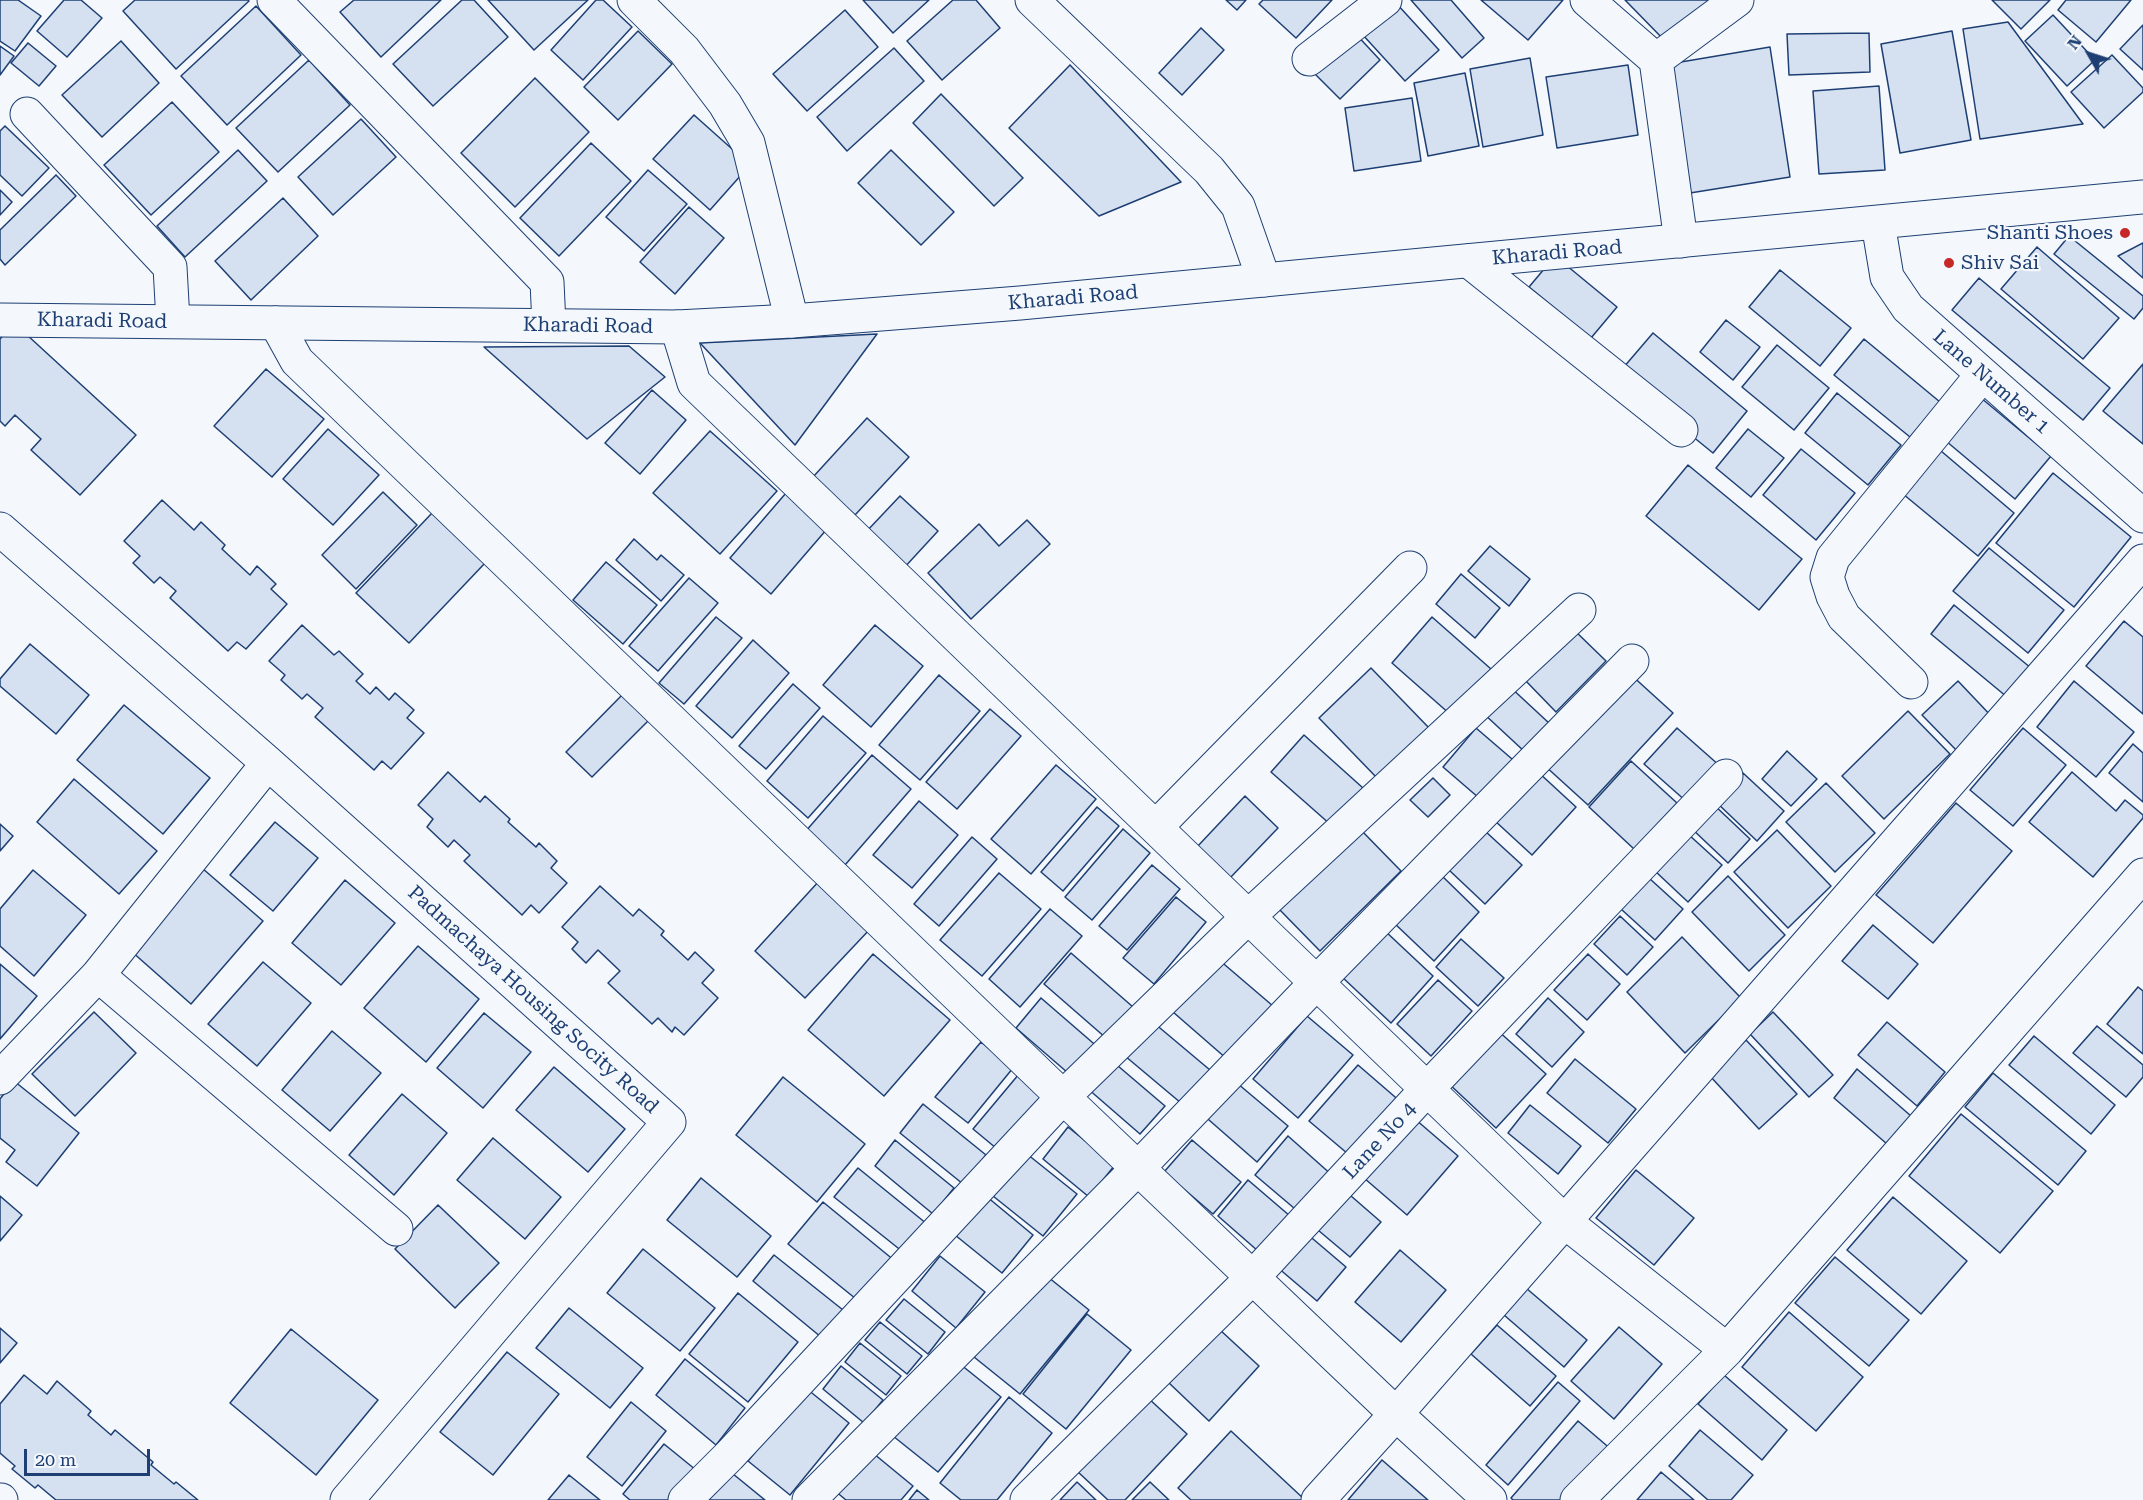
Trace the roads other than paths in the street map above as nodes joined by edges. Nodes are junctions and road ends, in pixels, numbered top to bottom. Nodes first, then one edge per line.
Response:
1 (274, 0) edge
2 (634, 0) edge
3 (1032, 0) edge
4 (1385, 0) edge
5 (1587, 0) edge
6 (1737, 0) edge
7 (1309, 59) dead end
8 (1656, 60) junction
9 (27, 114) dead end
10 (2143, 197) edge
11 (1878, 223) junction
12 (1681, 241) junction
13 (1469, 261) junction
14 (1264, 280) junction
15 (0, 320) edge
16 (173, 321) junction
17 (792, 321) junction
18 (276, 323) junction
19 (549, 325) junction
20 (677, 327) junction
21 (1982, 375) junction
22 (1681, 430) dead end
23 (2143, 516) edge
24 (0, 529) edge
25 (2143, 561) edge
26 (1410, 568) dead end
27 (1579, 610) dead end
28 (1632, 661) dead end
29 (1911, 682) dead end
30 (268, 763) junction
31 (1726, 776) dead end
32 (1156, 827) junction
33 (2143, 875) edge
34 (1248, 917) junction
35 (98, 975) junction
36 (1317, 982) junction
37 (0, 1078) edge
38 (1428, 1089) junction
39 (1063, 1097) junction
40 (1138, 1168) junction
41 (1564, 1221) junction
42 (396, 1229) dead end
43 (1253, 1277) junction
44 (1727, 1350) junction
45 (1396, 1414) junction
46 (347, 1500) edge
47 (686, 1500) edge
48 (809, 1500) edge
49 (1027, 1500) edge
50 (1318, 1500) edge
51 (1490, 1500) edge
52 (1577, 1500) edge

1 - 19 street
2 - 17 street
3 - 14 street
4 - 7 street
5 - 8 street
6 - 8 street
8 - 12 street
9 - 16 street
10 - 11 street, Kharadi Road
11 - 12 street, Kharadi Road
11 - 21 street, Lane Number 1
12 - 13 street, Kharadi Road
13 - 14 street, Kharadi Road
13 - 22 street
14 - 17 street, Kharadi Road
15 - 16 street, Kharadi Road
16 - 18 street, Kharadi Road
17 - 20 street, Kharadi Road
18 - 19 street, Kharadi Road
18 - 39 street
19 - 20 street, Kharadi Road
20 - 32 street
21 - 23 street, Lane Number 1
21 - 29 street
24 - 30 street, Padmachaya Housing Socity Road
25 - 41 street
26 - 32 street
27 - 34 street
28 - 36 street
30 - 35 street
30 - 46 street, Padmachaya Housing Socity Road
31 - 38 street, Lane No 4
32 - 34 street
33 - 44 street
34 - 36 street
34 - 39 street
35 - 37 street
35 - 42 street
36 - 38 street
36 - 40 street
38 - 41 street
38 - 43 street, Lane No 4
39 - 40 street
39 - 47 street
40 - 43 street
40 - 48 street
41 - 44 street
41 - 45 street
43 - 45 street
43 - 49 street, Lane No 4
44 - 52 street
45 - 50 street
45 - 51 street

